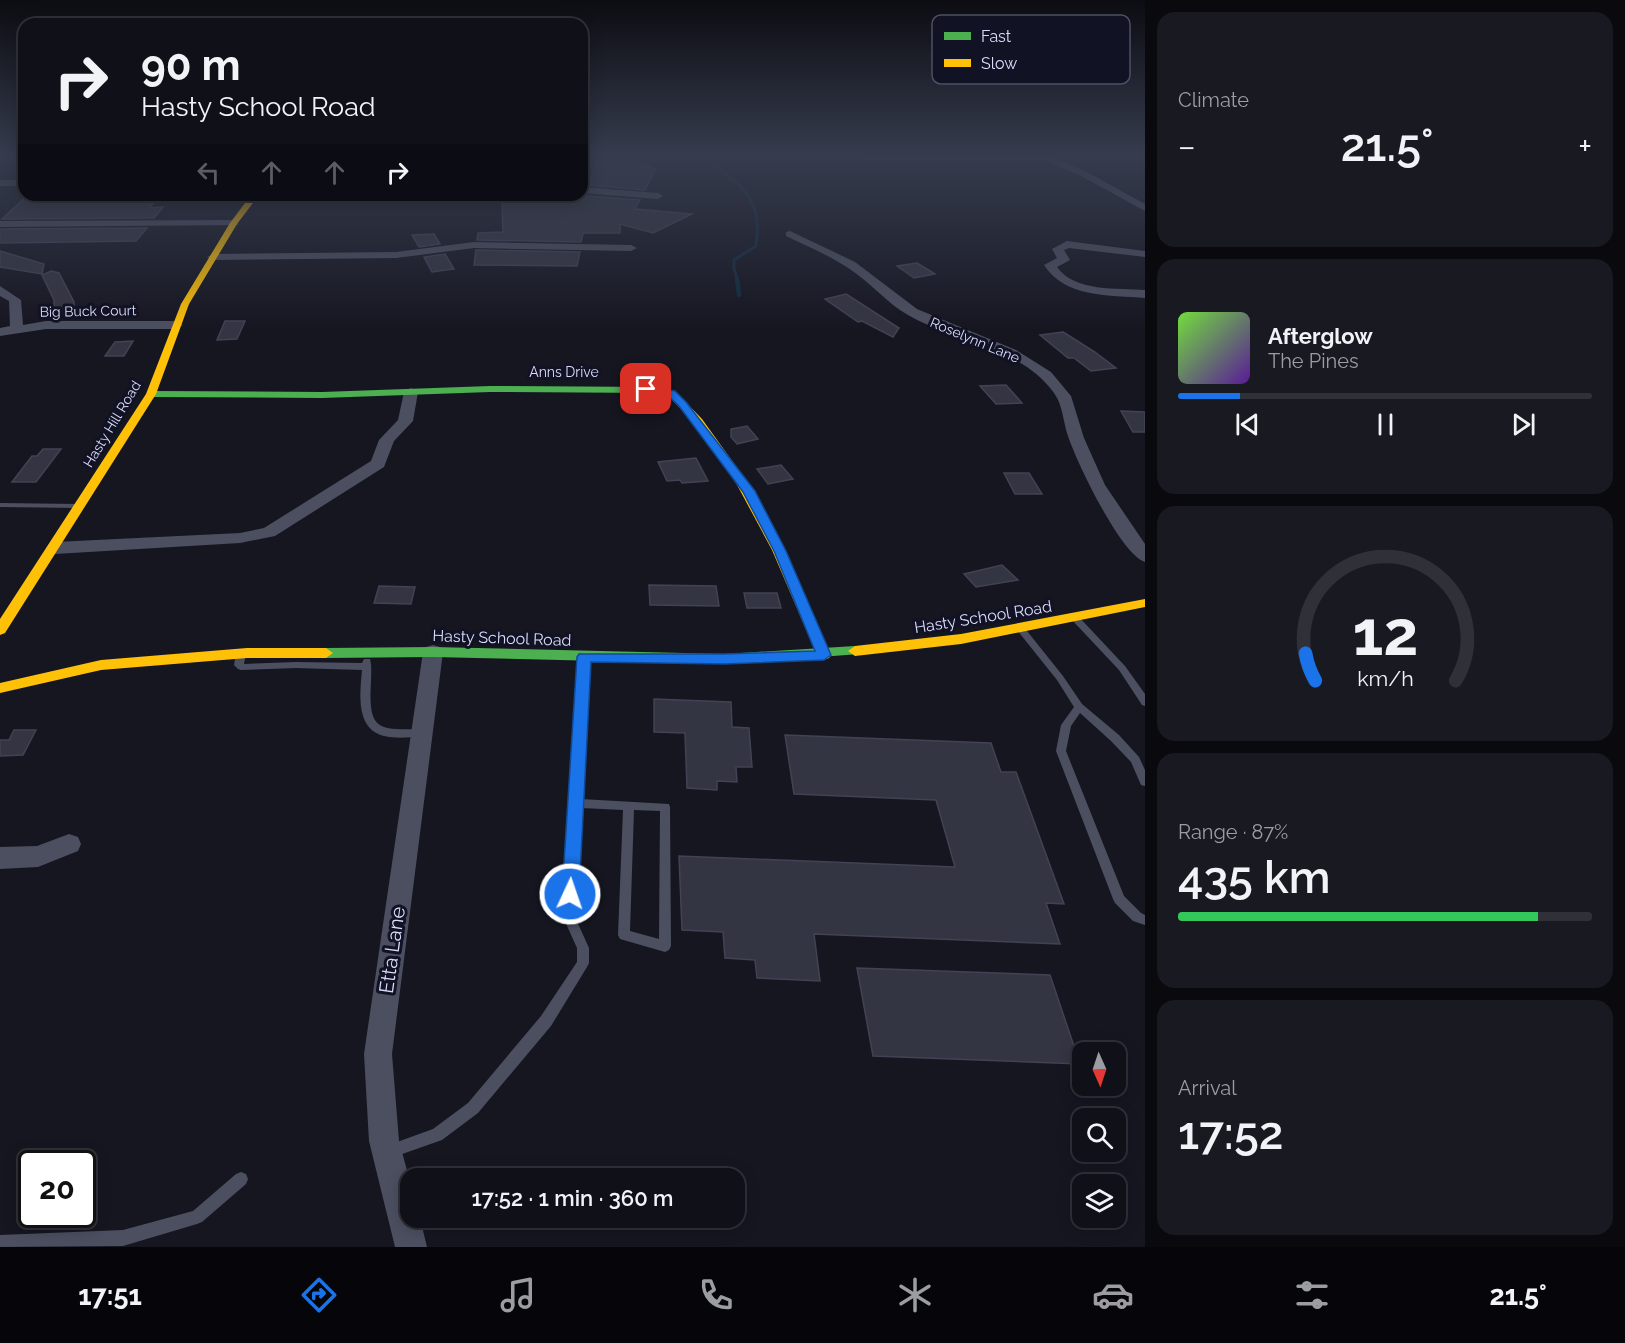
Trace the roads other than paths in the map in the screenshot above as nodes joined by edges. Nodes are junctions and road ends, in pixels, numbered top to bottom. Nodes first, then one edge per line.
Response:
1 (241, 214) edge
2 (234, 223) junction
3 (0, 224) edge
4 (790, 234) dead end
5 (631, 248) dead end
6 (1145, 254) edge
7 (213, 257) junction
8 (0, 290) edge
9 (1145, 294) edge
10 (176, 325) junction
11 (16, 328) junction
12 (0, 332) edge
13 (411, 392) junction
14 (152, 394) junction
15 (0, 505) edge
16 (81, 506) junction
17 (55, 548) junction
18 (1145, 556) edge
19 (1145, 603) edge
20 (1075, 618) junction
21 (1020, 628) junction
22 (0, 630) edge
23 (367, 652) junction
24 (433, 652) junction
25 (242, 653) junction
26 (824, 655) junction
27 (584, 657) junction
28 (367, 667) junction
29 (0, 687) edge
30 (1145, 702) edge
31 (1079, 707) junction
32 (422, 733) junction
33 (1145, 782) edge
34 (576, 804) junction
35 (629, 806) junction
36 (69, 844) dead end
37 (0, 858) edge
38 (1145, 920) edge
39 (386, 1153) junction
40 (241, 1179) dead end
41 (0, 1243) edge
42 (411, 1247) edge

1 - 2 street, Hasty Hill Road
2 - 3 street
2 - 7 street, Hasty Hill Road
4 - 18 street, Roselynn Lane
5 - 7 street
6 - 9 street
7 - 10 street, Hasty Hill Road
8 - 11 street
10 - 11 street, Big Buck Court
10 - 14 street, Hasty Hill Road
11 - 12 street, Big Buck Court
13 - 14 street, Anns Drive
13 - 17 street
13 - 26 street, Anns Drive
14 - 16 street, Hasty Hill Road
15 - 16 lane
16 - 17 street, Hasty Hill Road
17 - 22 street, Hasty Hill Road
19 - 20 street, Hasty School Road
20 - 21 street, Hasty School Road
20 - 30 lane
21 - 26 street, Hasty School Road
21 - 31 lane
23 - 24 street, Hasty School Road
23 - 25 street, Hasty School Road
23 - 28 lane
24 - 27 street, Hasty School Road
24 - 32 street, Etta Lane
25 - 28 lane
25 - 29 street, Hasty School Road
26 - 27 street, Hasty School Road
27 - 34 lane
28 - 32 lane
31 - 33 lane
31 - 38 lane
32 - 39 street, Etta Lane
34 - 35 lane
34 - 39 lane
35 - 35 lane
36 - 37 street
39 - 42 street, Etta Lane
40 - 41 lane

